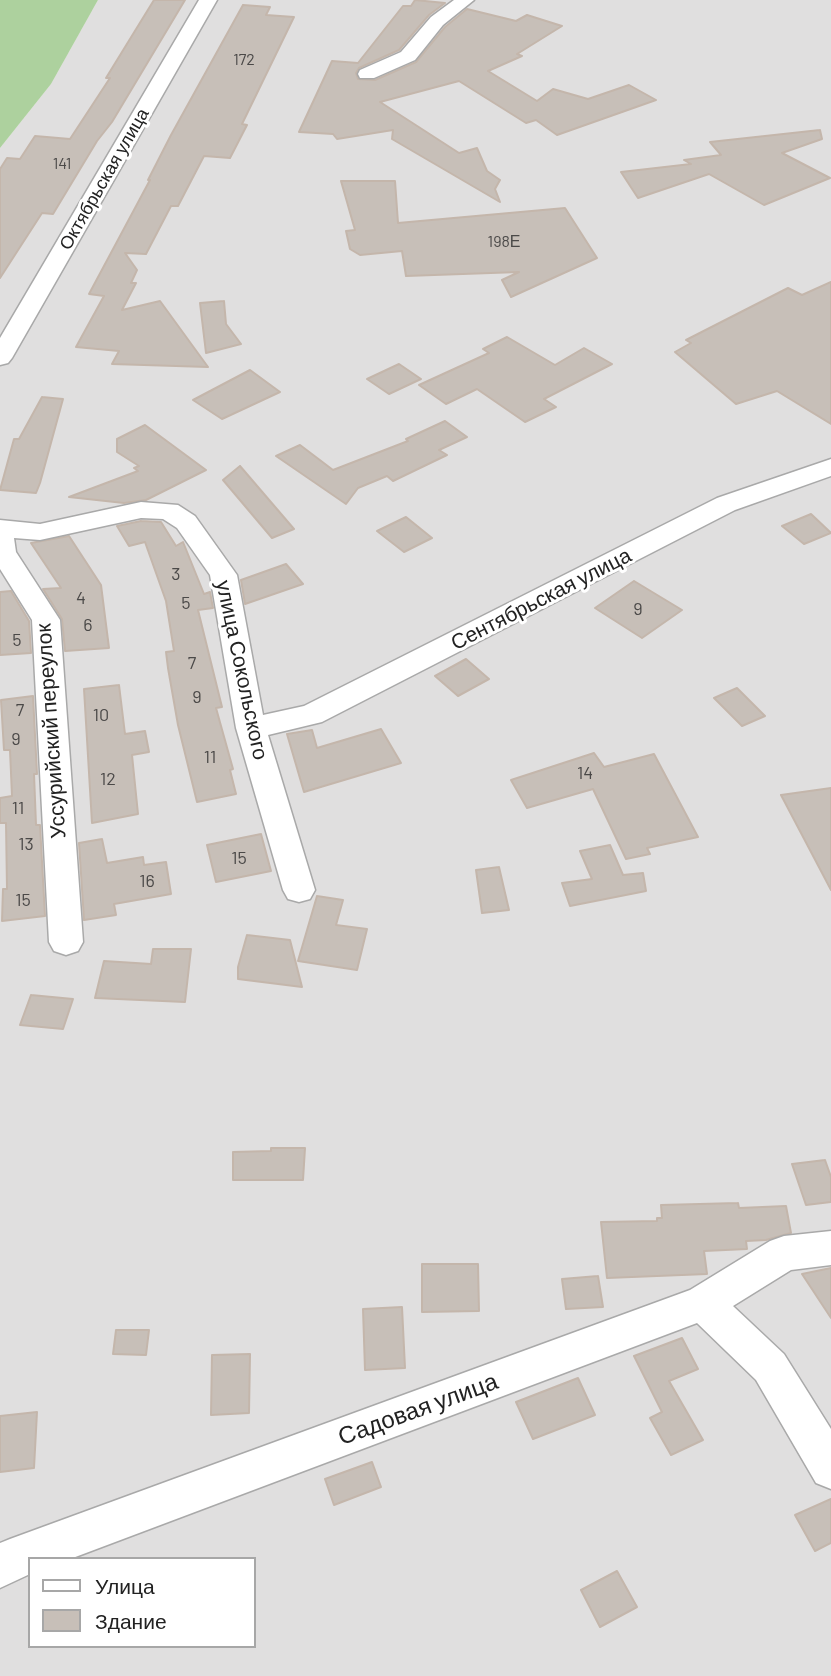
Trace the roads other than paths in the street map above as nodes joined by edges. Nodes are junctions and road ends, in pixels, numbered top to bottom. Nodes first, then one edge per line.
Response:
1 (208, 0) edge
2 (465, 0) edge
3 (368, 74) dead end
4 (0, 358) edge
5 (831, 467) edge
6 (0, 530) edge
7 (251, 728) junction
8 (299, 890) dead end
9 (66, 942) dead end
10 (831, 1248) edge
11 (703, 1303) junction
12 (831, 1468) edge
13 (0, 1566) edge

1 - 4 street, Октябрьская улица
2 - 3 street
5 - 7 street, Сентябрьская улица
6 - 7 street, улица Сокольского
6 - 9 street, Уссурийский переулок
7 - 8 street, улица Сокольского
10 - 11 street, Садовая улица
11 - 12 street
11 - 13 street, Садовая улица

